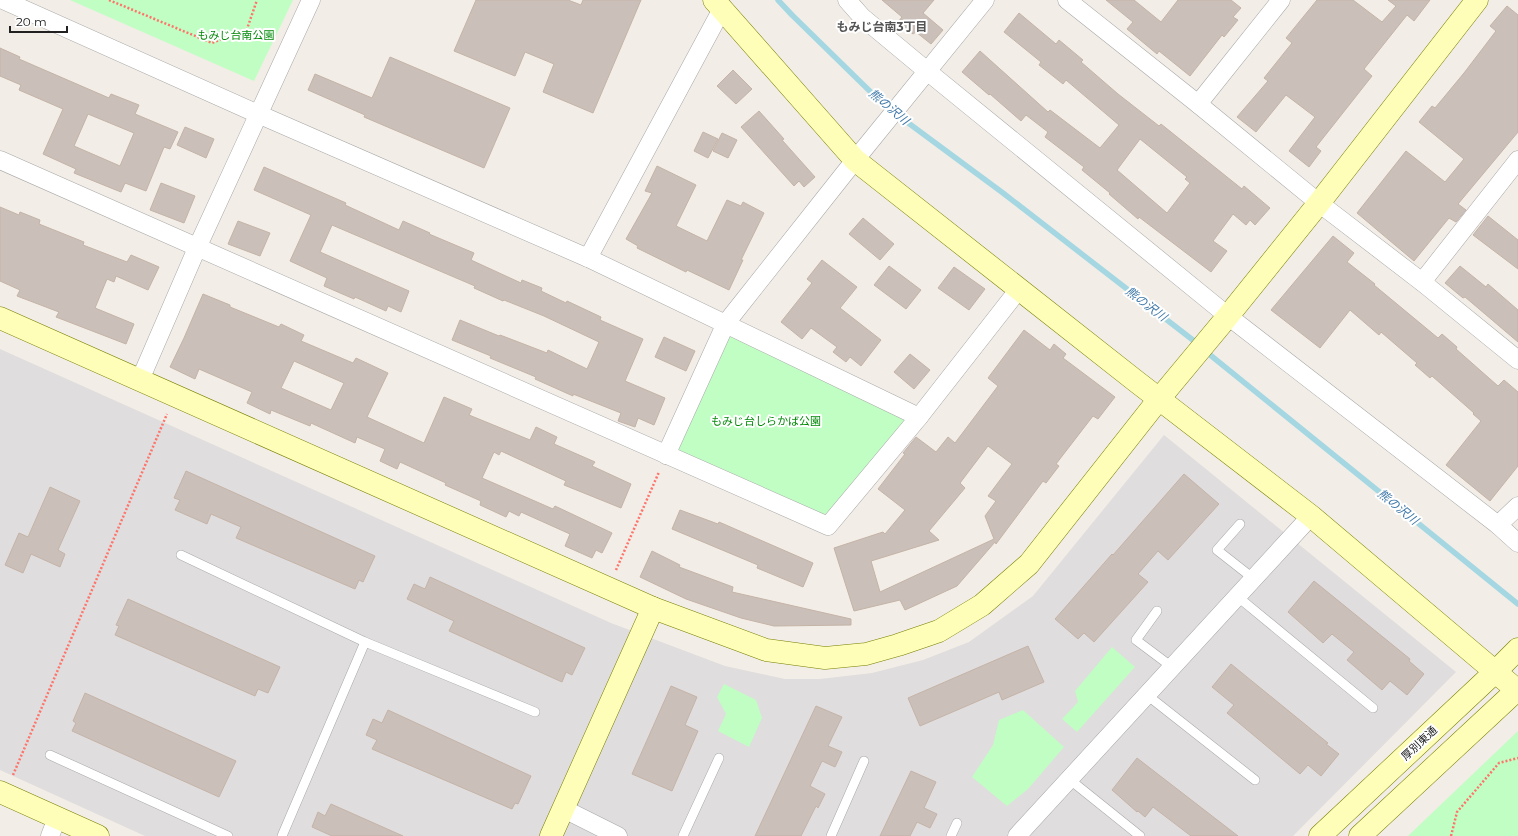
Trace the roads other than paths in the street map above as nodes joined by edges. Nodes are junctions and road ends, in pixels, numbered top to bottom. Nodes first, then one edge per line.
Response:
1 (3, 0) edge
2 (311, 0) edge
3 (847, 0) edge
4 (985, 0) edge
5 (1067, 0) edge
6 (1281, 0) edge
7 (1478, 0) edge
8 (718, 5) edge
9 (927, 71) junction
10 (1198, 104) junction
11 (258, 114) junction
12 (0, 160) edge
13 (855, 160) junction
14 (1518, 160) edge
15 (1512, 179) edge
16 (1319, 203) junction
17 (196, 248) junction
18 (588, 258) junction
19 (1422, 282) junction
20 (1019, 289) junction
21 (1228, 316) junction
22 (0, 318) edge
23 (726, 323) junction
24 (1518, 360) edge
25 (140, 380) junction
26 (1159, 399) junction
27 (919, 417) junction
28 (666, 455) junction
29 (1518, 506) edge
30 (1311, 516) junction
31 (1240, 524) dead end
32 (1498, 525) junction
33 (1518, 543) edge
34 (181, 555) dead end
35 (1254, 578) junction
36 (1238, 596) junction
37 (652, 608) junction
38 (1157, 611) dead end
39 (365, 642) junction
40 (1518, 649) edge
41 (1172, 667) junction
42 (1495, 672) junction
43 (1518, 690) edge
44 (1147, 695) junction
45 (1373, 708) dead end
46 (535, 712) dead end
47 (50, 755) dead end
48 (719, 758) dead end
49 (864, 760) dead end
50 (1069, 779) junction
51 (1255, 780) dead end
52 (5, 786) edge
53 (564, 809) junction
54 (956, 823) dead end
55 (54, 827) edge
56 (98, 836) edge
57 (228, 836) edge
58 (282, 836) edge
59 (551, 836) edge
60 (618, 836) edge
61 (683, 836) edge
62 (831, 836) edge
63 (951, 836) edge
64 (1017, 836) edge
65 (1140, 836) edge
66 (1320, 836) edge
67 (1360, 836) edge

1 - 11 street
2 - 11 street
3 - 9 street
4 - 9 street
5 - 10 street
6 - 10 street
7 - 16 street
8 - 13 street
8 - 18 street
9 - 13 street
9 - 21 street
10 - 16 street
11 - 17 street
11 - 18 street
12 - 17 street
13 - 20 street
13 - 23 street
14 - 15 street
15 - 19 street
16 - 19 street
16 - 21 street
17 - 25 street
17 - 28 street
18 - 23 street
19 - 24 street
20 - 26 street
20 - 27 street
21 - 26 street
21 - 32 street
22 - 25 street
23 - 27 street
23 - 28 street
25 - 37 street
26 - 30 street
26 - 37 street
27 - 28 street
29 - 32 street
30 - 35 street
30 - 42 street
31 - 35 lane
32 - 33 street
34 - 39 lane
35 - 36 street
36 - 41 street
36 - 45 lane
37 - 53 street
38 - 41 lane
39 - 46 lane
39 - 58 lane
40 - 42 street, 厚別東通
41 - 44 street
42 - 43 street
42 - 66 street, 厚別東通
43 - 67 street
44 - 50 street
44 - 51 lane
47 - 57 lane
48 - 61 lane
49 - 62 lane
50 - 64 street
50 - 65 lane
52 - 55 street
53 - 59 street
53 - 60 street
54 - 63 lane
55 - 56 street

